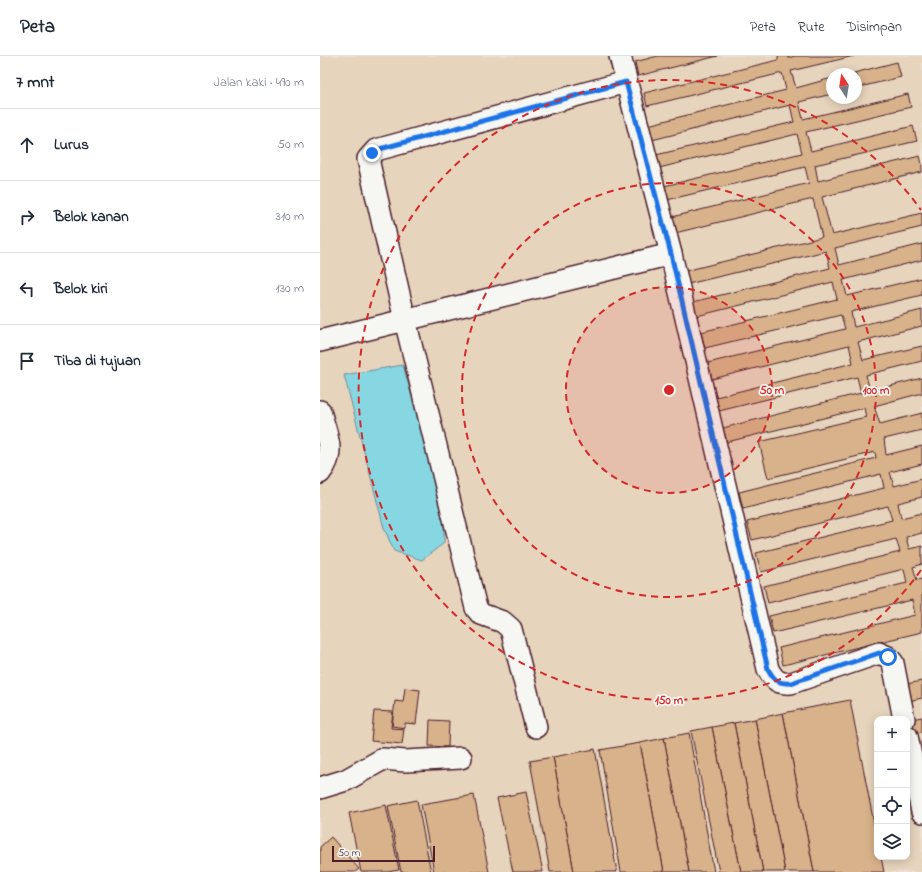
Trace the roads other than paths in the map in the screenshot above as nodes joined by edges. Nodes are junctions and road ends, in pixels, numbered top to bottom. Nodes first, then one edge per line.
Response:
1 (620, 56) edge
2 (626, 82) junction
3 (671, 254) junction
4 (405, 320) junction
5 (320, 341) edge
6 (320, 411) edge
7 (320, 473) edge
8 (903, 716) edge
9 (536, 727) dead end
10 (910, 751) edge
11 (461, 758) dead end
12 (320, 788) edge
13 (922, 812) edge

1 - 2 street
2 - 3 street
2 - 4 street
3 - 4 street
3 - 8 street
4 - 5 street
4 - 9 street
6 - 7 street
10 - 13 street
11 - 12 street

